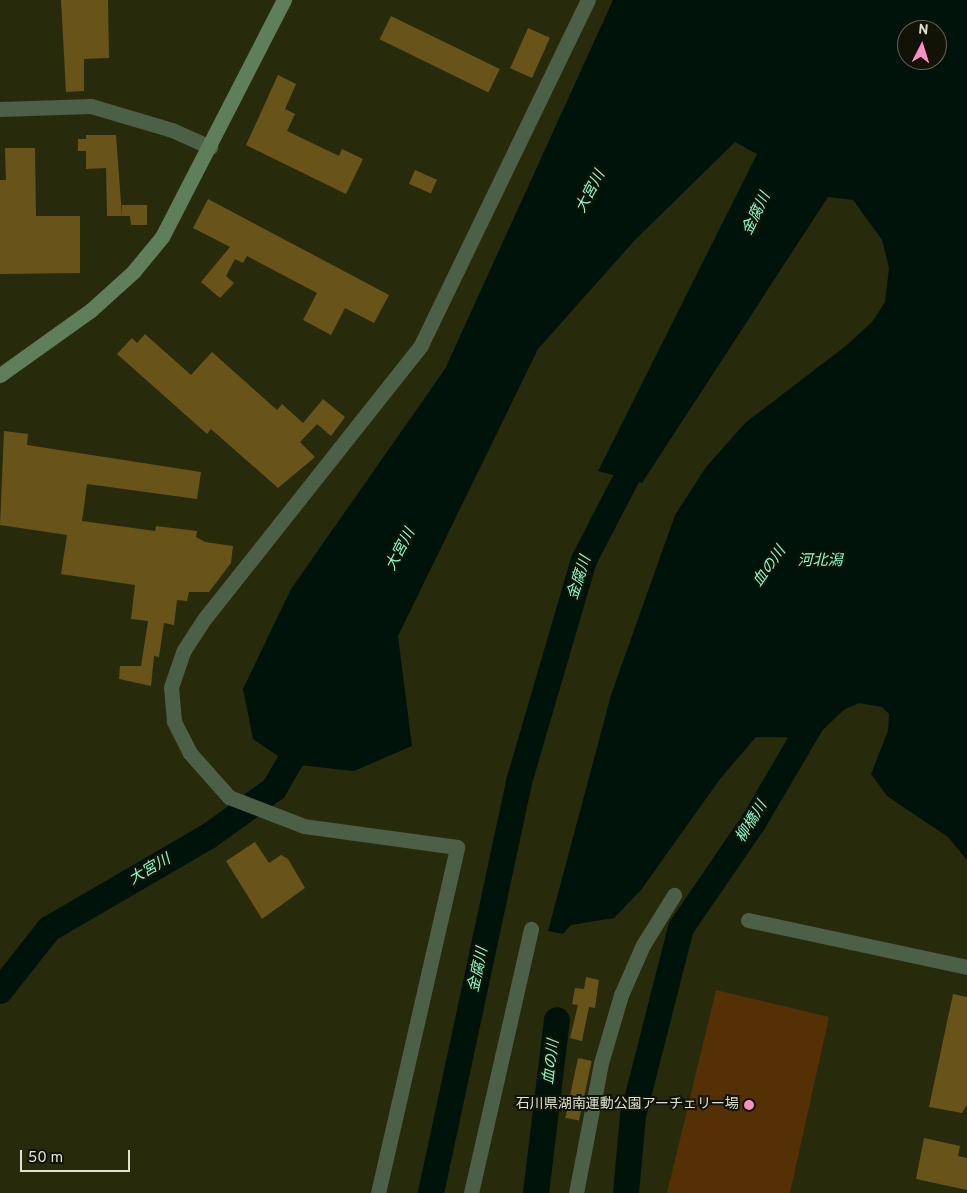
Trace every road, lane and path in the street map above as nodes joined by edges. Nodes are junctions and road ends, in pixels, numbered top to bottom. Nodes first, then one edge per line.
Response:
1 (284, 0) edge
2 (588, 0) edge
3 (0, 109) edge
4 (210, 148) junction
5 (0, 375) edge
6 (674, 895) dead end
7 (748, 920) dead end
8 (531, 930) dead end
9 (967, 967) edge
10 (378, 1193) edge
11 (471, 1193) edge
12 (576, 1193) edge

1 - 4 street
2 - 10 street
3 - 4 street
4 - 5 street
6 - 12 street
7 - 9 street
8 - 11 street

